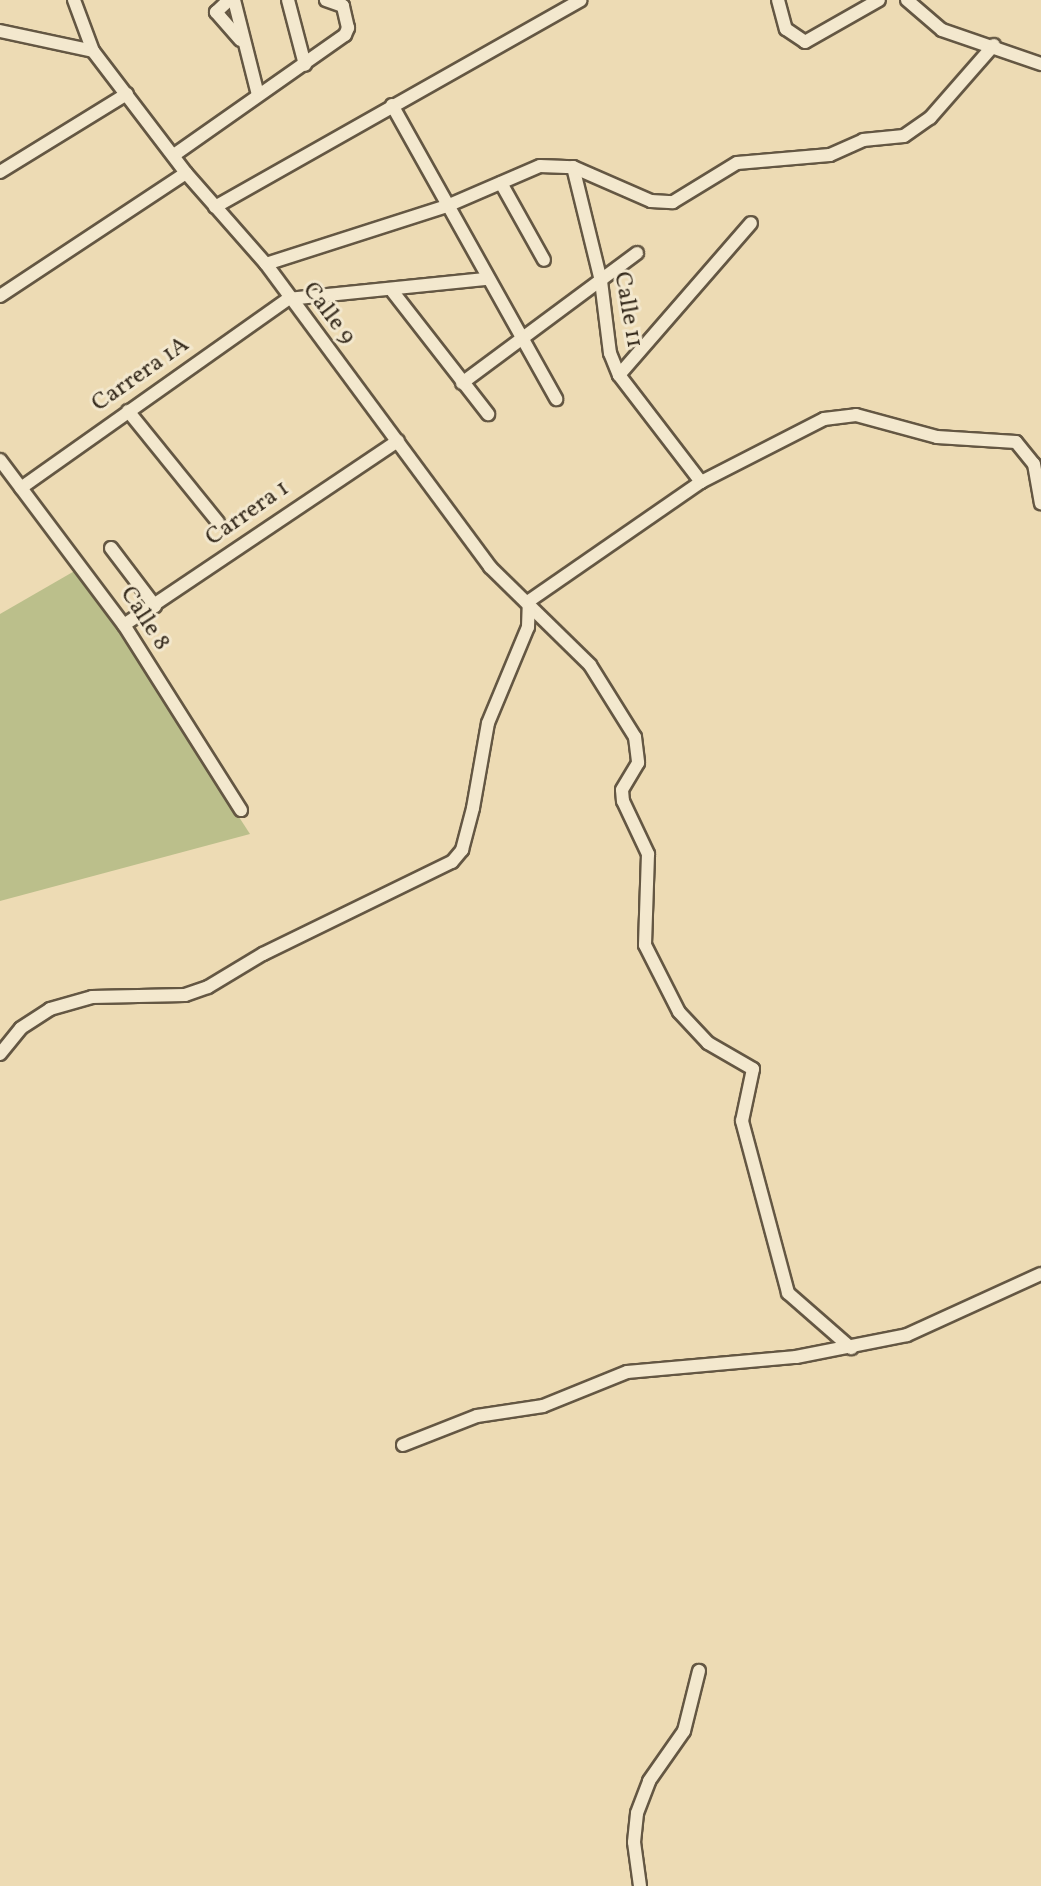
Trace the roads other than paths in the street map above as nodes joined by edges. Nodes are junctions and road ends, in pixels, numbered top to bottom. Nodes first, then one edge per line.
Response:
1 (74, 0) edge
2 (232, 0) edge
3 (288, 0) edge
4 (326, 0) edge
5 (581, 0) edge
6 (778, 0) edge
7 (879, 0) edge
8 (907, 0) edge
9 (0, 31) edge
10 (240, 40) junction
11 (994, 45) junction
12 (93, 51) junction
13 (1041, 64) edge
14 (305, 65) junction
15 (127, 94) junction
16 (258, 95) junction
17 (392, 105) junction
18 (174, 155) junction
19 (573, 167) junction
20 (0, 172) edge
21 (186, 173) junction
22 (501, 183) junction
23 (447, 206) junction
24 (215, 207) junction
25 (751, 223) dead end
26 (637, 253) dead end
27 (544, 260) dead end
28 (266, 264) junction
29 (485, 279) junction
30 (601, 281) junction
31 (393, 292) junction
32 (0, 296) edge
33 (288, 299) junction
34 (518, 339) junction
35 (619, 375) junction
36 (462, 383) junction
37 (556, 399) dead end
38 (128, 411) junction
39 (488, 414) dead end
40 (398, 441) junction
41 (0, 460) edge
42 (701, 482) junction
43 (21, 488) junction
44 (1041, 503) edge
45 (218, 522) dead end
46 (111, 548) dead end
47 (529, 601) junction
48 (155, 606) junction
49 (124, 625) junction
50 (241, 810) dead end
51 (0, 1054) edge
52 (1041, 1274) edge
53 (851, 1348) junction
54 (403, 1445) dead end
55 (699, 1671) dead end
56 (640, 1886) edge

1 - 12 street, Calle 9
2 - 10 street
2 - 10 street
3 - 14 street
4 - 14 street
5 - 17 street
6 - 7 street
8 - 11 street
9 - 12 street
10 - 16 street
11 - 13 street
11 - 19 street
12 - 15 street, Calle 9
14 - 16 street
15 - 18 street, Calle 9
15 - 20 street
16 - 18 street
17 - 23 street
17 - 24 street
18 - 21 street, Calle 9
19 - 22 street
19 - 30 street, Calle 11
21 - 24 street, Calle 9
21 - 32 street
22 - 23 street
22 - 27 street
23 - 28 street
23 - 29 street
24 - 28 street, Calle 9
25 - 35 street
26 - 30 street
28 - 33 street, Calle 9
29 - 31 street
29 - 34 street
30 - 34 street
30 - 35 street, Calle 11
31 - 33 street
31 - 36 street
33 - 38 street, Carrera 1A
33 - 40 street, Calle 9
34 - 36 street
34 - 37 street
35 - 42 street, Calle 11
36 - 39 street
38 - 43 street, Carrera 1A
38 - 45 street
40 - 47 street, Calle 9
40 - 48 street, Carrera 1
41 - 43 street, Calle 8
42 - 44 street
42 - 47 street
43 - 49 street, Calle 8
46 - 48 street
47 - 51 street
47 - 53 street, Calle 9
48 - 49 street, Carrera 1
49 - 50 street, Calle 8
52 - 53 street
53 - 54 street
55 - 56 street

